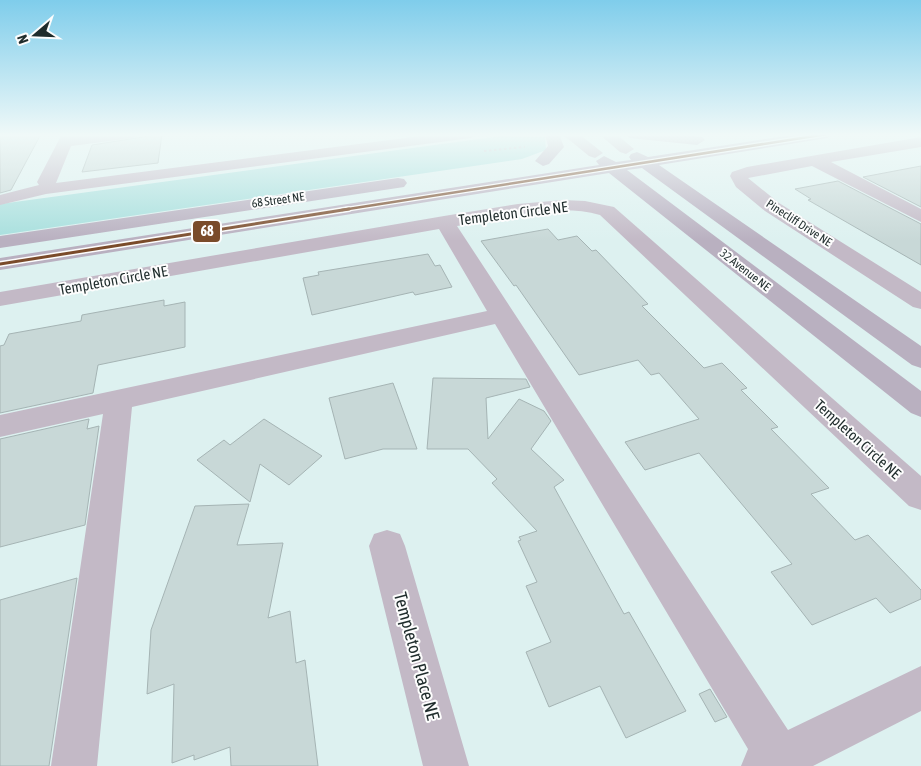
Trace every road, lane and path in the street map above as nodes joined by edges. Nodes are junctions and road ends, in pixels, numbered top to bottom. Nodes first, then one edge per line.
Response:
1 (52, 170) edge
2 (187, 170) edge
3 (602, 170) edge
4 (615, 170) edge
5 (655, 170) edge
6 (690, 170) edge
7 (760, 170) edge
8 (833, 170) edge
9 (415, 180) dead end
10 (50, 187) junction
11 (493, 187) junction
12 (648, 194) junction
13 (0, 200) edge
14 (714, 212) junction
15 (919, 214) edge
16 (444, 222) junction
17 (0, 242) edge
18 (0, 264) edge
19 (0, 299) edge
20 (921, 302) edge
21 (503, 315) junction
22 (921, 359) edge
23 (119, 400) junction
24 (921, 406) edge
25 (0, 426) edge
26 (921, 496) edge
27 (387, 546) dead end
28 (921, 688) edge
29 (777, 763) edge
30 (74, 766) edge
31 (446, 766) edge

1 - 10 street
2 - 10 street
3 - 11 main road, 68 Street NE
4 - 12 main road, 32 Avenue NE
5 - 14 main road, 32 Avenue NE
6 - 14 main road
7 - 20 street, Pinecliff Drive NE
8 - 15 street
9 - 17 main road, 68 Street NE
10 - 13 street
11 - 12 main road
11 - 18 main road, 68 Street NE
12 - 24 main road, 32 Avenue NE
14 - 22 main road, 32 Avenue NE
16 - 19 street, Templeton Circle NE
16 - 21 street
16 - 26 street, Templeton Circle NE
21 - 23 street
21 - 29 street
23 - 25 street
23 - 30 street
27 - 31 street, Templeton Place NE
28 - 29 street

